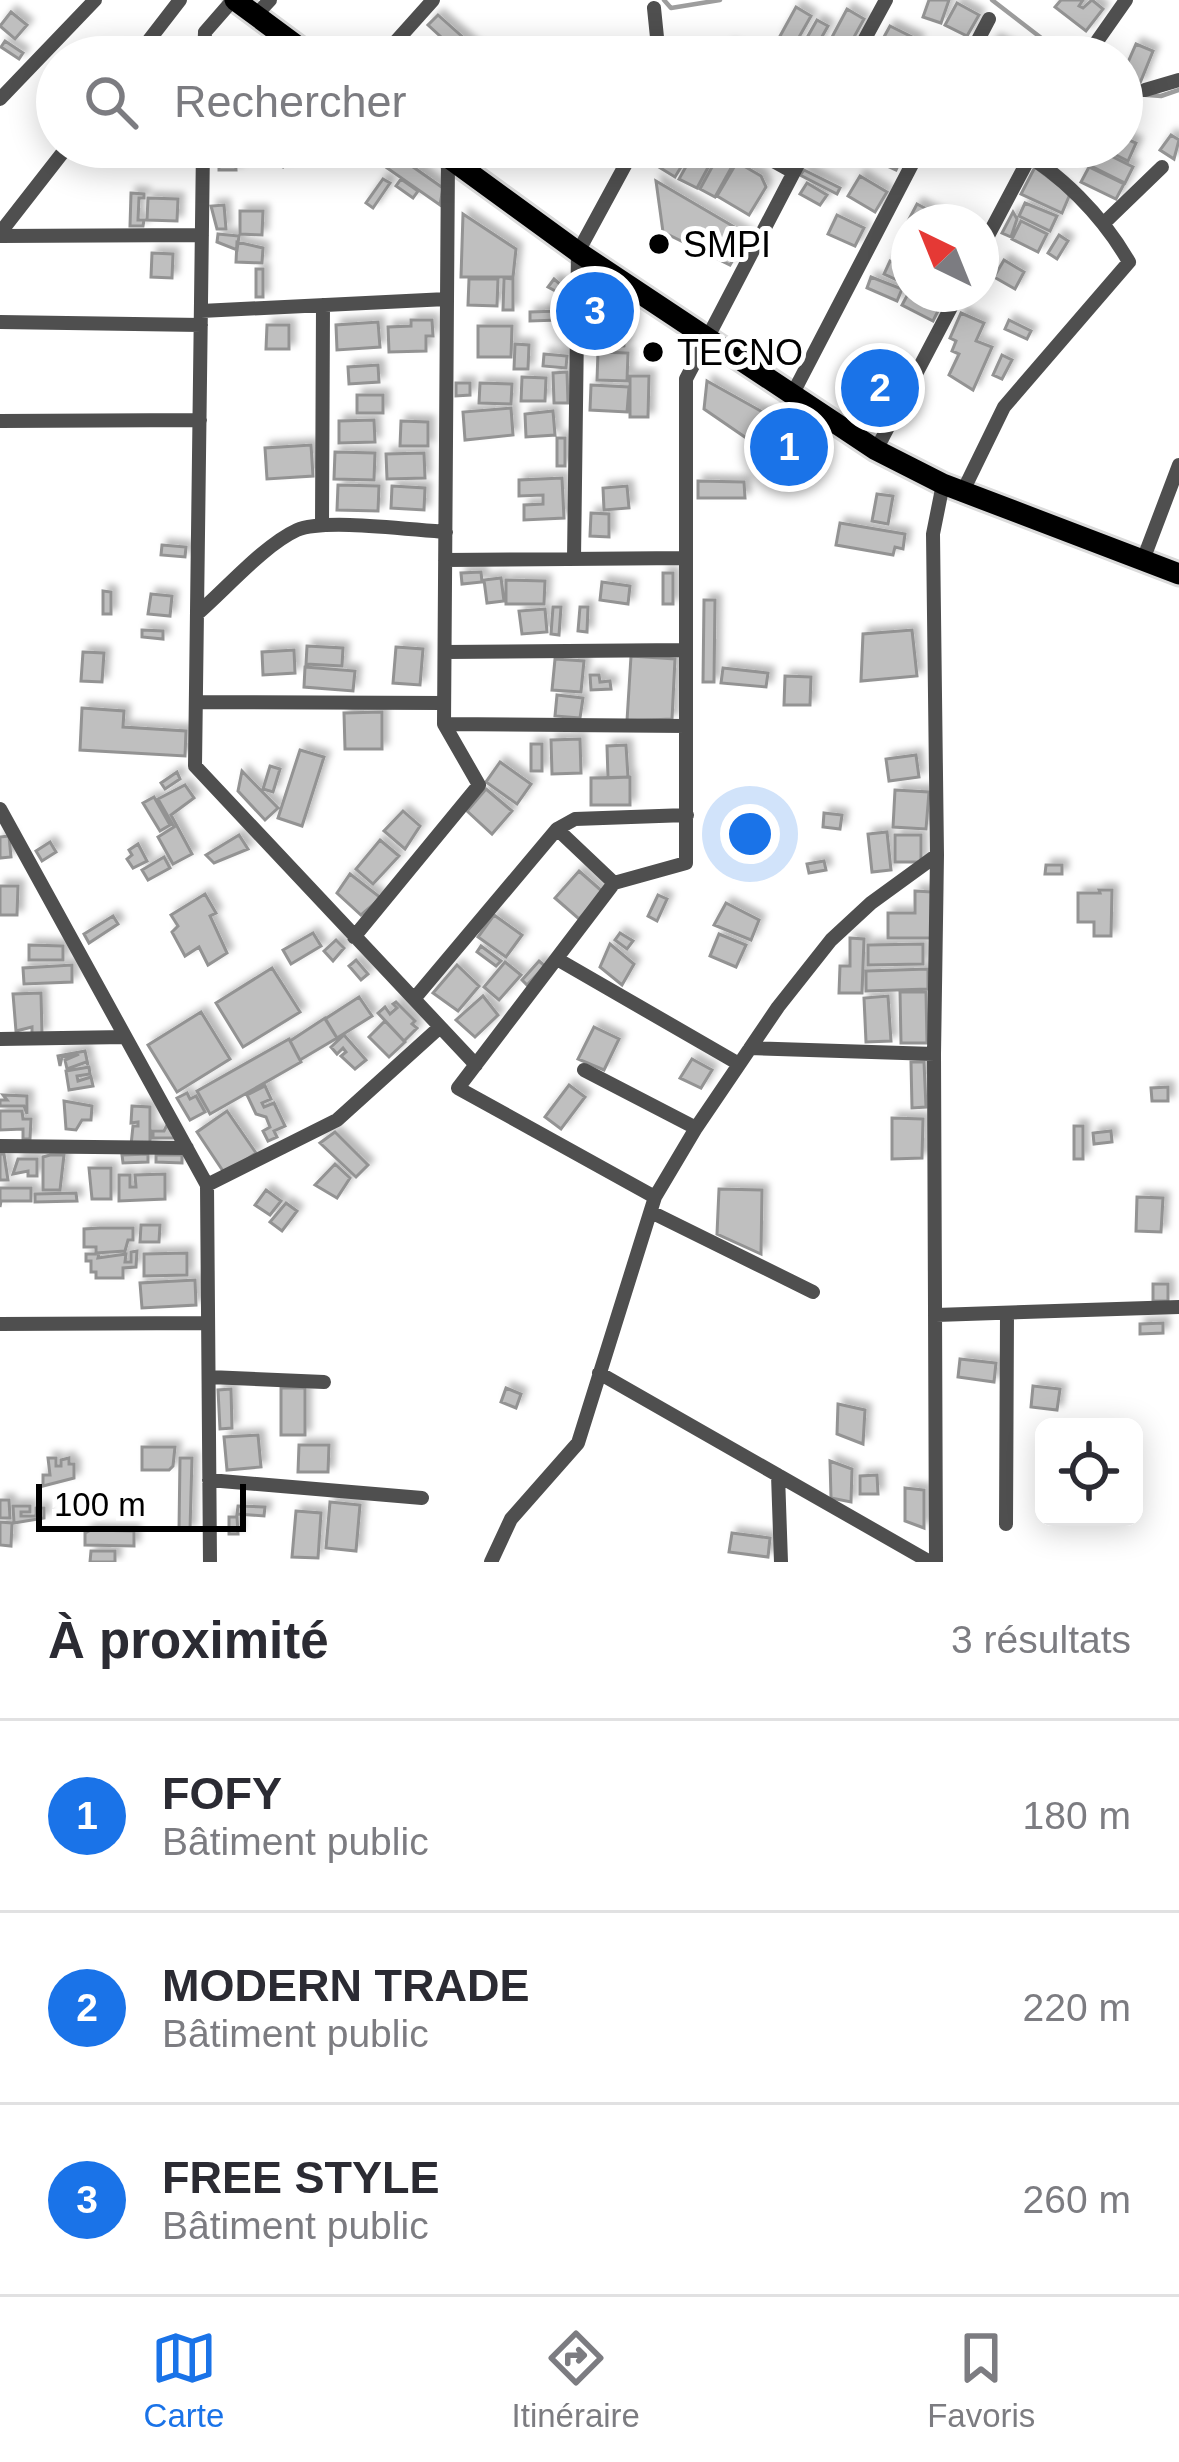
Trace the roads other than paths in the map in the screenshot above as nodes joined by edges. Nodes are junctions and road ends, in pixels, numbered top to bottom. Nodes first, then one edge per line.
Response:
1 (95, 0) edge
2 (180, 0) edge
3 (234, 0) edge
4 (433, 0) edge
5 (886, 0) edge
6 (1126, 0) edge
7 (263, 8) edge
8 (654, 8) dead end
9 (989, 20) dead end
10 (60, 36) edge
11 (152, 36) edge
12 (205, 36) edge
13 (291, 36) edge
14 (401, 36) edge
15 (657, 36) edge
16 (866, 36) edge
17 (980, 36) edge
18 (1100, 36) edge
19 (36, 61) edge
20 (1179, 80) edge
21 (1145, 90) dead end
22 (0, 99) edge
23 (1162, 167) dead end
24 (51, 168) edge
25 (203, 168) edge
26 (442, 168) edge
27 (463, 168) edge
28 (623, 168) edge
29 (787, 168) edge
30 (796, 168) edge
31 (910, 168) edge
32 (1023, 168) edge
33 (1049, 168) edge
34 (794, 172) junction
35 (999, 214) edge
36 (1104, 223) junction
37 (0, 234) edge
38 (202, 235) junction
39 (578, 252) junction
40 (447, 299) junction
41 (323, 305) junction
42 (949, 312) edge
43 (201, 318) junction
44 (0, 322) edge
45 (704, 338) junction
46 (791, 397) junction
47 (200, 420) junction
48 (0, 421) edge
49 (876, 450) junction
50 (1179, 465) edge
51 (953, 488) junction
52 (322, 525) junction
53 (446, 532) junction
54 (686, 558) junction
55 (574, 559) junction
56 (445, 560) junction
57 (1143, 560) junction
58 (1179, 574) edge
59 (197, 614) junction
60 (686, 650) junction
61 (445, 652) junction
62 (196, 702) junction
63 (444, 703) junction
64 (444, 724) junction
65 (686, 726) junction
66 (0, 809) edge
67 (687, 815) junction
68 (557, 829) junction
69 (937, 855) junction
70 (614, 883) junction
71 (354, 938) junction
72 (557, 959) junction
73 (414, 999) junction
74 (440, 1027) junction
75 (125, 1036) junction
76 (0, 1039) edge
77 (749, 1048) junction
78 (934, 1054) junction
79 (739, 1064) junction
80 (476, 1065) junction
81 (584, 1070) dead end
82 (696, 1128) junction
83 (0, 1146) edge
84 (187, 1148) junction
85 (207, 1185) junction
86 (653, 1204) junction
87 (813, 1292) dead end
88 (1179, 1307) edge
89 (1006, 1313) junction
90 (936, 1315) junction
91 (208, 1323) junction
92 (0, 1324) edge
93 (599, 1373) junction
94 (209, 1377) junction
95 (324, 1382) dead end
96 (778, 1475) junction
97 (209, 1480) junction
98 (422, 1498) dead end
99 (1006, 1524) dead end
100 (210, 1562) edge
101 (491, 1562) edge
102 (781, 1562) edge
103 (933, 1562) edge

1 - 10 street
2 - 11 street
3 - 7 main road
3 - 12 street
4 - 14 street
5 - 16 street
6 - 18 street
7 - 13 main road
8 - 15 street
9 - 17 street
19 - 22 street
20 - 21 street
23 - 36 street
24 - 37 street
25 - 38 street
26 - 40 street
27 - 39 main road
28 - 39 street
29 - 34 street
30 - 34 street
31 - 46 street
32 - 35 street
33 - 36 street
34 - 45 street
36 - 51 street
37 - 38 street
38 - 43 street
39 - 45 main road
39 - 55 street
40 - 41 street
40 - 53 street
41 - 43 street
41 - 52 street
42 - 49 street
43 - 44 street
43 - 47 street
45 - 46 main road
45 - 54 street
46 - 49 main road
47 - 48 street
47 - 59 street
49 - 51 main road
50 - 57 street
51 - 57 main road
51 - 69 street
52 - 53 street
52 - 59 street
53 - 56 street
54 - 55 street
54 - 60 street
55 - 56 street
56 - 61 street
57 - 58 main road
59 - 62 street
60 - 61 street
60 - 65 street
61 - 63 street
62 - 63 street
62 - 71 street
63 - 64 street
64 - 65 street
64 - 71 street
65 - 67 street
66 - 75 street
67 - 68 street
67 - 70 street
68 - 70 street
68 - 73 street
69 - 77 street
69 - 78 street
70 - 72 street
71 - 73 street
72 - 79 street
72 - 80 street
73 - 74 street
74 - 80 street
74 - 85 street
75 - 76 street
75 - 84 street
77 - 78 street
77 - 79 street
78 - 90 street
79 - 82 street
80 - 86 street
81 - 82 street
82 - 86 street
83 - 84 street
84 - 85 street
85 - 91 street
86 - 87 street
86 - 93 street
88 - 89 street
89 - 90 street
89 - 99 street
90 - 103 street
91 - 92 street
91 - 94 street
93 - 96 street
93 - 101 street
94 - 95 street
94 - 97 street
96 - 102 street
96 - 103 street
97 - 98 street
97 - 100 street

